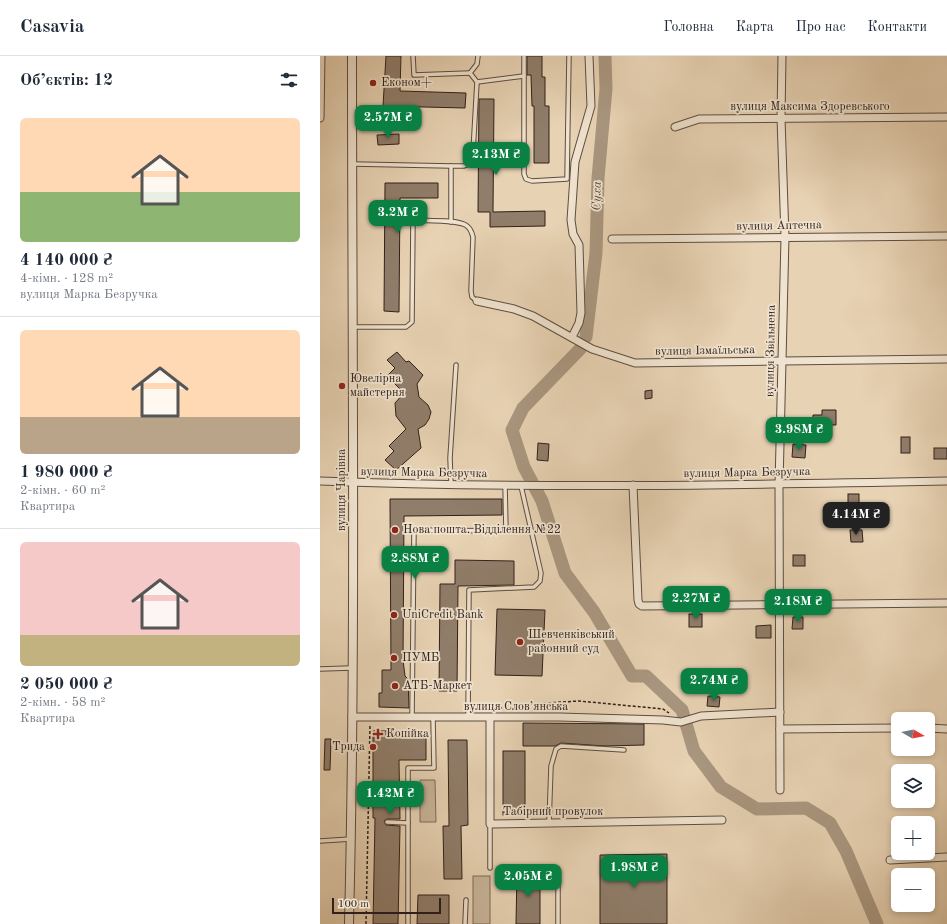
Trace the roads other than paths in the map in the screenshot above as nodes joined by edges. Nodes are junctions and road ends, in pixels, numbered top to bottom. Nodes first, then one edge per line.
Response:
1 (321, 56) edge
2 (352, 56) edge
3 (414, 56) edge
4 (478, 56) edge
5 (524, 56) edge
6 (569, 56) edge
7 (589, 56) edge
8 (782, 56) edge
9 (470, 73) junction
10 (524, 76) junction
11 (477, 82) junction
12 (947, 117) edge
13 (320, 118) edge
14 (780, 118) junction
15 (675, 126) dead end
16 (352, 164) junction
17 (451, 166) junction
18 (570, 179) junction
19 (450, 222) junction
20 (947, 236) edge
21 (785, 237) junction
22 (612, 239) dead end
23 (476, 301) joint
24 (353, 327) junction
25 (572, 337) junction
26 (947, 359) edge
27 (782, 361) junction
28 (456, 365) dead end
29 (320, 481) edge
30 (947, 481) edge
31 (354, 482) junction
32 (451, 484) junction
33 (779, 484) junction
34 (506, 485) junction
35 (524, 486) junction
36 (633, 486) junction
37 (947, 603) edge
38 (781, 604) junction
39 (351, 668) junction
40 (320, 669) edge
41 (780, 712) junction
42 (352, 717) junction
43 (412, 718) junction
44 (468, 718) junction
45 (490, 718) junction
46 (433, 719) junction
47 (891, 728) edge
48 (935, 728) edge
49 (780, 729) junction
50 (947, 729) edge
51 (624, 750) dead end
52 (780, 790) dead end
53 (722, 820) dead end
54 (387, 822) dead end
55 (408, 823) junction
56 (549, 823) junction
57 (490, 824) junction
58 (351, 839) junction
59 (320, 841) edge
60 (947, 857) edge
61 (890, 860) dead end
62 (490, 868) dead end
63 (558, 871) dead end
64 (466, 900) dead end
65 (349, 924) edge
66 (408, 924) edge
67 (465, 924) edge
68 (558, 924) edge

1 - 13 street
2 - 16 street, вулиця Чарівна
3 - 9 lane
4 - 9 lane
5 - 10 lane
6 - 18 lane
7 - 18 street
8 - 14 street, вулиця Звільнена
9 - 11 lane
10 - 11 lane
10 - 18 lane
11 - 17 lane
12 - 14 street, вулиця Максима Здоревського
14 - 15 street, вулиця Максима Здоревського
14 - 21 street, вулиця Звільнена
16 - 17 lane
16 - 24 street, вулиця Чарівна
17 - 19 lane
18 - 25 street
19 - 23 lane
19 - 24 lane
20 - 21 street, вулиця Аптечна
21 - 22 street, вулиця Аптечна
21 - 27 street, вулиця Звільнена
23 - 25 street, вулиця Ізмаїльська
24 - 31 street, вулиця Чарівна
25 - 27 street, вулиця Ізмаїльська
26 - 27 street, вулиця Ізмаїльська
27 - 33 street, вулиця Звільнена
28 - 32 lane
29 - 31 street, вулиця Марка Безручка
30 - 33 street, вулиця Марка Безручка
31 - 32 street, вулиця Марка Безручка
31 - 39 street, вулиця Чарівна
32 - 34 street, вулиця Марка Безручка
33 - 36 street, вулиця Марка Безручка
33 - 38 street, вулиця Звільнена
34 - 35 street, вулиця Марка Безручка
34 - 43 lane
35 - 36 street, вулиця Марка Безручка
35 - 44 lane
36 - 38 street
37 - 38 street
38 - 41 street, вулиця Звільнена
39 - 40 lane
39 - 42 street, вулиця Чарівна
41 - 45 street, вулиця Слов’янська
41 - 49 street, вулиця Звільнена
42 - 43 street, вулиця Слов’янська
42 - 58 street, вулиця Чарівна
43 - 46 street, вулиця Слов’янська
44 - 45 street, вулиця Слов’янська
44 - 46 street, вулиця Слов’янська
45 - 57 street, Табірний провулок
46 - 55 lane
47 - 49 street
48 - 50 street
49 - 52 street, вулиця Звільнена
51 - 56 lane
53 - 56 street, Табірний провулок
54 - 55 lane
55 - 66 lane
56 - 57 street, Табірний провулок
57 - 62 lane
58 - 59 lane
58 - 65 street, вулиця Чарівна
60 - 61 street
63 - 68 lane
64 - 67 lane

